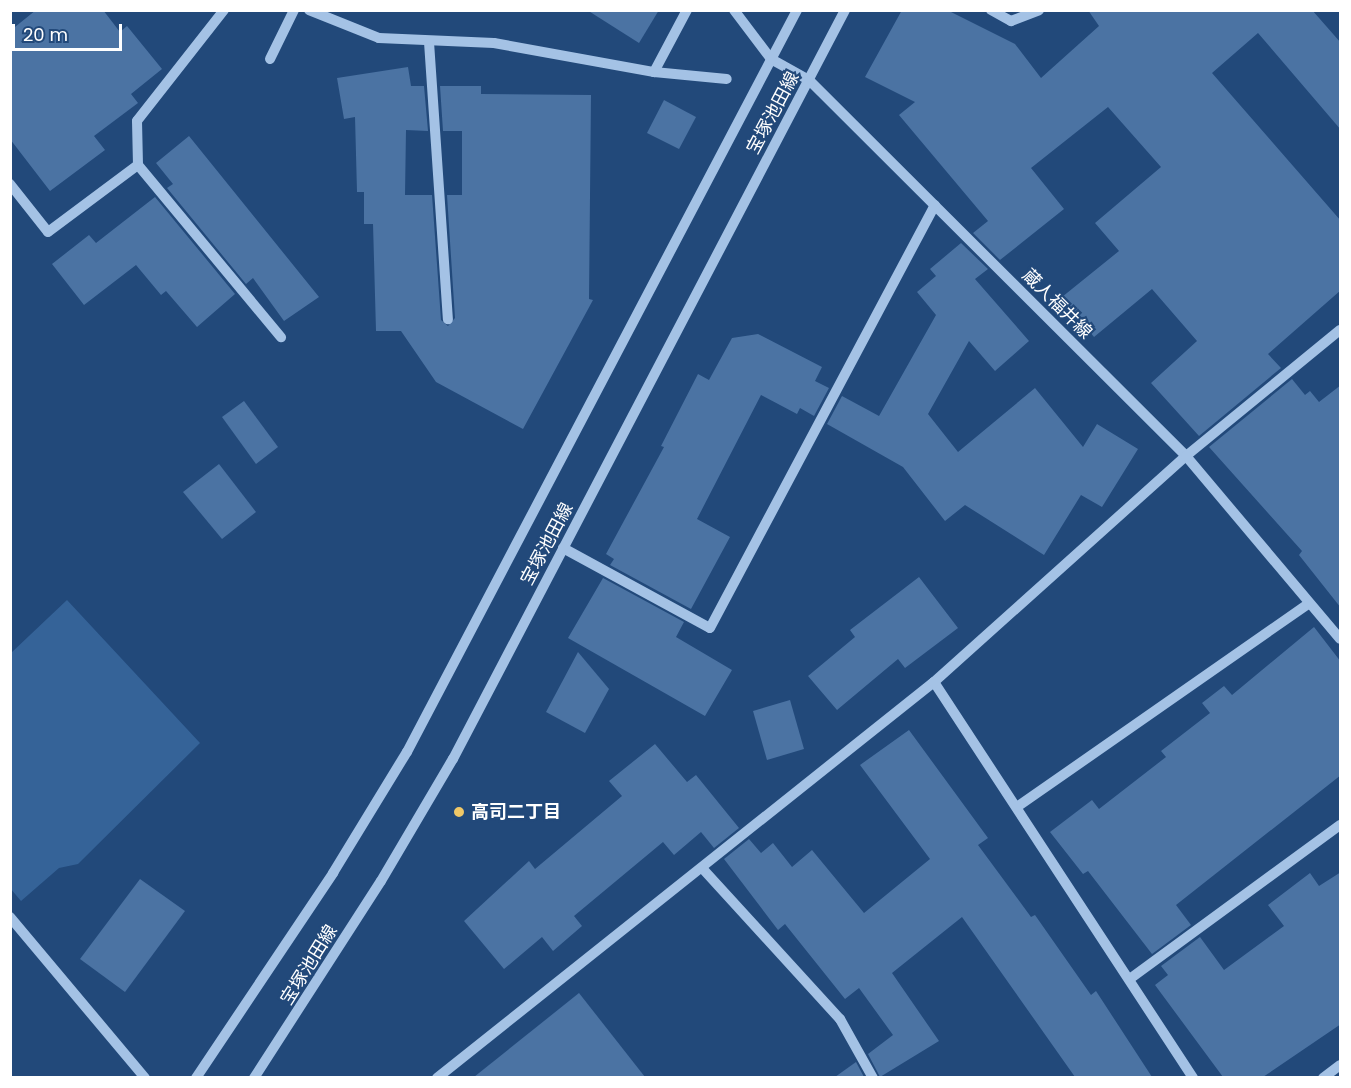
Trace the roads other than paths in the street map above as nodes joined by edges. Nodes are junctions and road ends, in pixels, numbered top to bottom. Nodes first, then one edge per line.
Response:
1 (224, 10) edge
2 (294, 10) edge
3 (309, 10) edge
4 (687, 10) edge
5 (734, 10) edge
6 (797, 10) edge
7 (844, 10) edge
8 (991, 10) edge
9 (1039, 10) edge
10 (429, 42) junction
11 (270, 59) dead end
12 (771, 59) junction
13 (654, 72) junction
14 (727, 79) dead end
15 (809, 80) junction
16 (138, 165) junction
17 (10, 184) edge
18 (935, 205) junction
19 (448, 319) dead end
20 (1341, 330) edge
21 (281, 337) dead end
22 (1186, 456) junction
23 (563, 548) junction
24 (1310, 603) junction
25 (1341, 639) edge
26 (934, 682) junction
27 (1017, 807) junction
28 (1341, 825) edge
29 (702, 868) junction
30 (10, 917) edge
31 (1131, 978) junction
32 (1341, 1065) edge
33 (145, 1077) edge
34 (196, 1077) edge
35 (254, 1077) edge
36 (437, 1077) edge
37 (873, 1077) edge
38 (1193, 1077) edge
39 (1323, 1077) edge

1 - 16 street
2 - 11 street
3 - 10 street
4 - 13 street
5 - 12 street, 蔵人福井線
6 - 12 street
7 - 15 street, 宝塚池田線
8 - 9 street
10 - 13 street
10 - 19 street
12 - 15 street, 蔵人福井線
12 - 34 street
13 - 14 street
15 - 18 street, 蔵人福井線
15 - 23 street, 宝塚池田線
16 - 17 street
16 - 21 street
18 - 22 street, 蔵人福井線
18 - 23 street
20 - 22 street
22 - 24 street, 蔵人福井線
22 - 26 street
23 - 35 street, 宝塚池田線
24 - 25 street, 蔵人福井線
24 - 27 street
26 - 27 street
26 - 29 street
27 - 31 street
28 - 31 street
29 - 36 street
29 - 37 street
30 - 33 street
31 - 38 street
32 - 39 street

